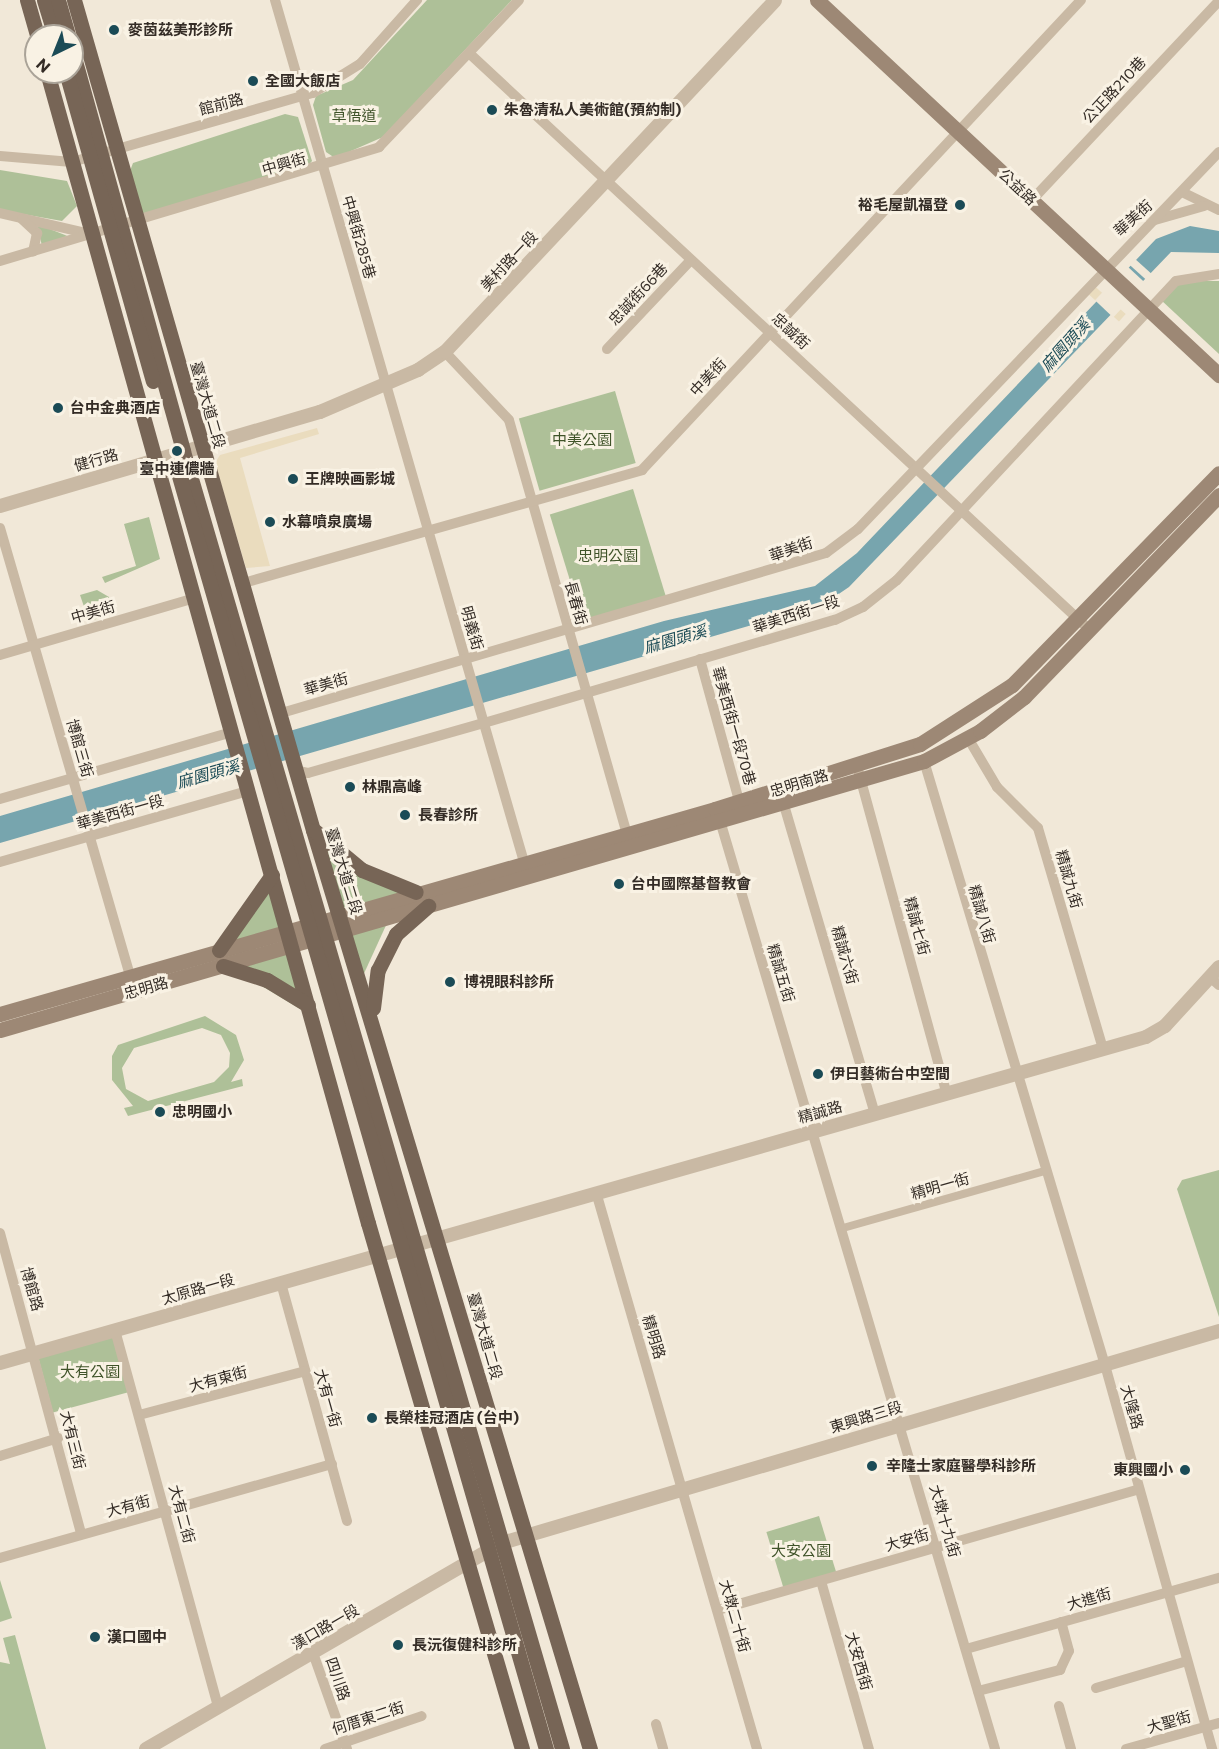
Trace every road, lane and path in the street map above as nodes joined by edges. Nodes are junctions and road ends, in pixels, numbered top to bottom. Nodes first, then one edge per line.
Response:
1 (27, 0) edge
2 (44, 0) edge
3 (58, 0) edge
4 (74, 0) edge
5 (275, 0) edge
6 (417, 0) edge
7 (519, 0) edge
8 (776, 0) edge
9 (817, 0) edge
10 (1081, 0) edge
11 (1219, 2) edge
12 (34, 24) edge
13 (51, 24) edge
14 (65, 24) edge
15 (470, 54) junction
16 (50, 84) edge
17 (72, 84) edge
18 (82, 84) edge
19 (303, 96) junction
20 (958, 132) junction
21 (103, 152) junction
22 (1219, 152) edge
23 (0, 156) edge
24 (72, 162) junction
25 (324, 168) junction
26 (606, 181) junction
27 (1182, 192) junction
28 (1032, 200) junction
29 (1204, 206) junction
30 (1219, 210) edge
31 (0, 213) edge
32 (19, 217) junction
33 (1155, 220) junction
34 (124, 227) junction
35 (95, 235) junction
36 (33, 252) junction
37 (691, 260) junction
38 (0, 261) edge
39 (1107, 269) junction
40 (1219, 274) edge
41 (1145, 305) junction
42 (770, 333) junction
43 (607, 350) dead end
44 (445, 352) junction
45 (1219, 375) edge
46 (385, 387) junction
47 (201, 446) junction
48 (178, 453) junction
49 (156, 460) junction
50 (917, 469) junction
51 (1219, 472) edge
52 (1219, 495) edge
53 (532, 503) junction
54 (0, 506) edge
55 (959, 507) junction
56 (0, 528) edge
57 (428, 532) junction
58 (240, 584) junction
59 (195, 598) junction
60 (1078, 619) junction
61 (1091, 631) junction
62 (570, 634) junction
63 (35, 644) junction
64 (0, 655) edge
65 (700, 659) junction
66 (467, 664) junction
67 (585, 690) junction
68 (278, 714) junction
69 (484, 723) junction
70 (232, 732) junction
71 (968, 738) junction
72 (924, 761) junction
73 (857, 766) junction
74 (295, 770) junction
75 (74, 781) junction
76 (862, 781) junction
77 (248, 790) junction
78 (0, 799) edge
79 (739, 801) junction
80 (784, 805) junction
81 (721, 824) junction
82 (313, 830) junction
83 (627, 833) junction
84 (90, 834) junction
85 (632, 849) junction
86 (0, 862) edge
87 (524, 862) junction
88 (272, 875) junction
89 (528, 878) junction
90 (416, 892) junction
91 (428, 906) junction
92 (339, 915) junction
93 (313, 923) junction
94 (287, 931) junction
95 (345, 931) junction
96 (318, 939) junction
97 (292, 947) junction
98 (219, 950) junction
99 (224, 966) junction
100 (130, 976) junction
101 (1216, 976) edge
102 (308, 1005) junction
103 (0, 1014) edge
104 (0, 1030) edge
105 (378, 1047) junction
106 (1103, 1049) junction
107 (1015, 1075) junction
108 (947, 1094) junction
109 (875, 1114) junction
110 (811, 1132) junction
111 (1045, 1171) junction
112 (596, 1192) junction
113 (843, 1228) junction
114 (0, 1233) edge
115 (436, 1238) junction
116 (406, 1246) junction
117 (378, 1254) junction
118 (280, 1283) junction
119 (116, 1330) junction
120 (1219, 1331) edge
121 (35, 1353) junction
122 (0, 1363) edge
123 (1105, 1365) junction
124 (305, 1371) junction
125 (139, 1415) junction
126 (901, 1424) junction
127 (58, 1438) junction
128 (0, 1456) edge
129 (332, 1464) junction
130 (1139, 1490) junction
131 (684, 1491) junction
132 (166, 1512) junction
133 (348, 1521) dead end
134 (81, 1534) junction
135 (523, 1536) junction
136 (502, 1543) junction
137 (937, 1547) junction
138 (487, 1550) junction
139 (0, 1558) edge
140 (470, 1563) junction
141 (1219, 1578) edge
142 (820, 1581) junction
143 (1168, 1593) junction
144 (718, 1610) junction
145 (1061, 1622) junction
146 (966, 1649) junction
147 (313, 1653) junction
148 (1187, 1661) junction
149 (1096, 1688) dead end
150 (978, 1691) junction
151 (218, 1706) junction
152 (1059, 1706) dead end
153 (422, 1716) dead end
154 (1219, 1723) edge
155 (656, 1724) dead end
156 (1205, 1727) junction
157 (345, 1744) edge
158 (146, 1749) edge
159 (325, 1749) edge
160 (522, 1749) edge
161 (546, 1749) edge
162 (562, 1749) edge
163 (590, 1749) edge
164 (663, 1749) edge
165 (757, 1749) edge
166 (868, 1749) edge
167 (995, 1749) edge
168 (1071, 1749) edge
169 (1126, 1749) edge
170 (1212, 1749) edge

1 - 12 main road
2 - 13 main road
3 - 14 main road
4 - 21 main road, 臺灣大道二段
5 - 19 street, 中興街285巷
6 - 19 street, 館前路
7 - 15 street, 中興街
8 - 26 street, 美村路一段
9 - 20 main road, 公益路
10 - 20 street, 中美街
11 - 28 street, 公正路210巷
15 - 25 street, 中興街
15 - 26 street, 忠誠街
16 - 24 main road
17 - 21 main road, 臺灣大道二段
18 - 21 main road, 臺灣大道二段
19 - 21 street, 館前路
19 - 25 street, 中興街285巷
20 - 28 main road, 公益路
20 - 42 street, 中美街
21 - 24 street, 館前路
21 - 34 main road, 臺灣大道二段
21 - 34 main road, 臺灣大道二段
22 - 27 street, 華美街
23 - 24 street, 館前路
24 - 35 main road
25 - 34 street, 中興街
25 - 46 street, 中興街285巷
26 - 37 street, 忠誠街
26 - 44 street, 美村路一段
27 - 29 street
27 - 33 street, 華美街
28 - 39 main road, 公益路
29 - 30 street
29 - 33 street
31 - 32 street
32 - 35 street
32 - 36 street
33 - 39 street, 華美街
34 - 35 street, 中興街
34 - 47 main road, 臺灣大道二段
34 - 48 main road, 臺灣大道二段
35 - 36 street, 中興街
35 - 49 main road
36 - 38 street, 中興街
37 - 42 street, 忠誠街
37 - 43 street, 忠誠街66巷
39 - 41 main road, 公益路
39 - 50 street, 華美街
40 - 41 street, 華美西街一段
41 - 45 main road, 公益路
41 - 55 street, 華美西街一段
42 - 50 street, 忠誠街
42 - 53 street, 中美街
44 - 46 street, 美村路一段
44 - 53 street, 長春街
46 - 47 street, 美村路一段
46 - 57 street, 明義街
47 - 48 street, 健行路
47 - 58 main road, 臺灣大道二段
48 - 49 street, 健行路
48 - 93 main road, 臺灣大道二段
49 - 54 street, 健行路
49 - 59 main road
50 - 55 street, 忠誠街
50 - 62 street, 華美街
51 - 60 main road, 忠明南路
52 - 61 main road, 忠明南路
53 - 57 street, 中美街
53 - 62 street, 長春街
55 - 60 street, 忠誠街
55 - 65 street, 華美西街一段
56 - 63 street, 博館三街
57 - 58 street, 中美街
57 - 66 street, 明義街
58 - 68 main road, 臺灣大道二段
59 - 63 street, 中美街
59 - 70 main road
60 - 61 street, 忠誠街
60 - 73 main road, 忠明南路
61 - 71 main road, 忠明南路
62 - 66 street, 華美街
62 - 67 street, 長春街
63 - 64 street, 中美街
63 - 75 street, 博館三街
65 - 67 street, 華美西街一段
65 - 79 street, 華美西街一段70巷
66 - 68 street, 華美街
66 - 69 street, 明義街
67 - 69 street, 華美西街一段
67 - 83 street, 長春街
68 - 74 main road, 臺灣大道二段
69 - 74 street, 華美西街一段
69 - 87 street, 明義街
70 - 75 street
70 - 77 main road
71 - 72 main road, 忠明南路
71 - 106 street, 精誠九街
72 - 76 main road, 忠明南路
72 - 107 street, 精誠八街
73 - 76 street, 精誠七街
73 - 79 main road, 忠明南路
74 - 82 main road, 臺灣大道二段
75 - 78 street
75 - 84 street, 博館三街
76 - 80 main road, 忠明南路
76 - 108 street, 精誠七街
77 - 84 street, 華美西街一段
77 - 88 main road
79 - 83 main road, 忠明南路
80 - 81 main road, 忠明南路
80 - 109 street, 精誠六街
81 - 85 main road, 忠明南路
81 - 110 street, 精誠五街
82 - 90 main road
82 - 92 main road, 臺灣大道二段
83 - 85 street, 長春街
83 - 87 main road, 忠明南路
84 - 86 street, 華美西街一段
84 - 100 street, 博館三街
85 - 89 main road, 忠明南路
87 - 89 street, 明義街
87 - 90 main road, 忠明南路
88 - 94 main road
88 - 98 main road
89 - 91 main road, 忠明南路
90 - 92 main road, 忠明南路
91 - 95 main road, 忠明南路
91 - 105 main road
92 - 93 main road, 忠明南路
92 - 95 main road, 臺灣大道二段
93 - 94 main road, 忠明南路
93 - 96 main road, 臺灣大道二段
94 - 97 main road
94 - 98 main road, 忠明路
95 - 96 main road, 忠明南路
95 - 105 main road, 臺灣大道二段
96 - 97 main road, 忠明南路
96 - 116 main road, 臺灣大道二段
97 - 99 main road, 忠明路
97 - 102 main road
98 - 100 main road, 忠明路
99 - 102 main road
99 - 104 main road, 忠明路
100 - 103 main road, 忠明路
101 - 106 street, 精誠路
102 - 117 main road
105 - 115 main road, 臺灣大道二段
106 - 107 street, 精誠路
107 - 108 street, 精誠路
107 - 111 street, 大隆路
108 - 109 street, 精誠路
109 - 110 street, 精誠路
110 - 112 street, 精誠路
110 - 113 street, 大墩十九街
111 - 113 street, 精明一街
111 - 123 street, 大隆路
112 - 115 street, 精誠路
112 - 131 street, 精明路
113 - 126 street, 大墩十九街
114 - 121 street, 博館路
115 - 116 street, 精誠路
115 - 135 main road, 臺灣大道二段
116 - 117 street, 太原路一段
116 - 136 main road, 臺灣大道二段
116 - 138 main road, 臺灣大道二段
117 - 118 street, 太原路一段
117 - 140 main road
118 - 119 street, 太原路一段
118 - 124 street, 大有一街
119 - 121 street, 太原路一段
119 - 125 street, 大有二街
120 - 123 street, 東興路三段
121 - 122 street, 太原路一段
121 - 127 street, 大有三街
123 - 126 street, 東興路三段
123 - 130 street, 大隆路
124 - 125 street, 大有東街
124 - 129 street, 大有一街
125 - 132 street, 大有二街
126 - 131 street, 東興路三段
126 - 137 street, 大墩十九街
127 - 128 street
127 - 134 street, 大有三街
129 - 132 street, 大有街
129 - 133 street, 大有一街
130 - 137 street, 大安街
130 - 143 street, 大隆路
131 - 135 street, 東興路三段
131 - 144 street, 大墩二十街
132 - 134 street, 大有街
132 - 151 street, 大有二街
134 - 139 street, 大有街
135 - 136 street, 漢口路一段
135 - 163 main road, 臺灣大道二段
136 - 138 street, 漢口路一段
136 - 162 main road, 臺灣大道二段
137 - 142 street, 大安街
137 - 146 street, 大墩十九街
138 - 140 street, 漢口路一段
138 - 161 main road, 臺灣大道二段
140 - 147 street, 漢口路一段
140 - 160 main road
141 - 143 street, 大進街
142 - 144 street, 大安街
142 - 166 street, 大安西街
143 - 145 street, 大進街
143 - 148 street, 大隆路
144 - 165 street, 大墩二十街
145 - 146 street, 大進街
145 - 150 street
146 - 150 street, 大墩十九街
147 - 151 street, 漢口路一段
147 - 157 street, 四川路
148 - 149 street
148 - 156 street, 大隆路
150 - 167 street, 大墩十九街
151 - 158 street, 漢口路一段
152 - 168 street
153 - 157 street, 何厝東二街
154 - 156 street, 大聖街
155 - 164 street
156 - 169 street, 大聖街
156 - 170 street, 大隆路
157 - 159 street, 何厝東二街

